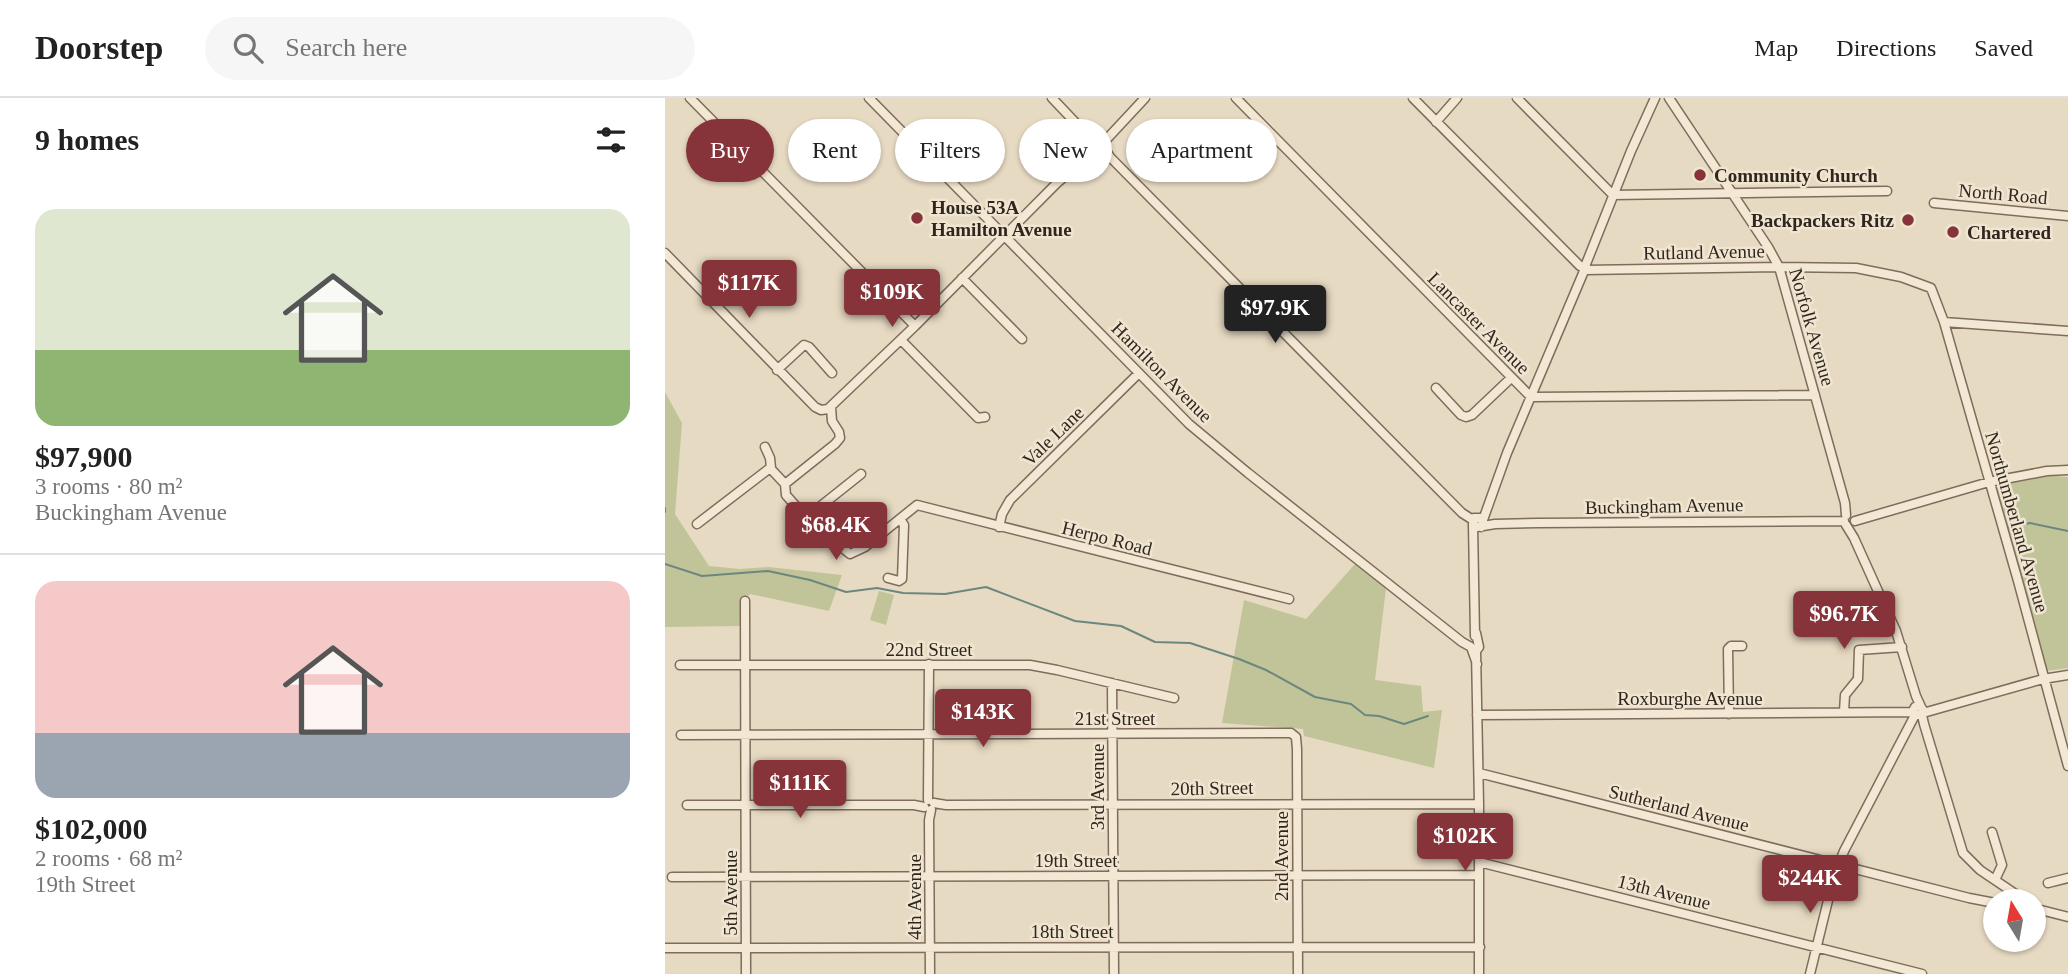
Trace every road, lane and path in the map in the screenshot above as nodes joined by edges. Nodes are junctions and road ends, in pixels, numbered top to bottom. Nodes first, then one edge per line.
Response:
1 (690, 98) edge
2 (869, 98) edge
3 (1052, 98) edge
4 (1145, 98) edge
5 (1236, 98) edge
6 (1413, 98) edge
7 (1457, 98) edge
8 (1517, 98) edge
9 (1653, 100) edge
10 (1669, 100) edge
11 (1073, 119) edge
12 (1436, 122) junction
13 (1112, 131) edge
14 (1112, 159) edge
15 (1060, 182) edge
16 (1887, 191) dead end
17 (1732, 194) junction
18 (1613, 195) junction
19 (1934, 203) dead end
20 (2068, 216) edge
21 (1004, 236) junction
22 (665, 253) edge
23 (1583, 265) junction
24 (1779, 267) junction
25 (962, 278) junction
26 (1931, 288) joint
27 (1944, 322) junction
28 (915, 326) junction
29 (2068, 331) edge
30 (901, 340) junction
31 (1022, 340) dead end
32 (777, 370) junction
33 (832, 373) dead end
34 (1139, 373) junction
35 (1511, 378) junction
36 (1436, 388) dead end
37 (1815, 395) junction
38 (1531, 397) junction
39 (828, 408) junction
40 (985, 417) dead end
41 (765, 447) dead end
42 (771, 468) junction
43 (2068, 470) edge
44 (861, 474) dead end
45 (1989, 482) junction
46 (785, 484) junction
47 (807, 517) junction
48 (900, 519) junction
49 (1849, 519) junction
50 (1478, 522) junction
51 (697, 524) dead end
52 (999, 527) junction
53 (888, 578) dead end
54 (1289, 599) dead end
55 (745, 601) dead end
56 (1742, 646) dead end
57 (1474, 647) junction
58 (1902, 647) junction
59 (929, 664) junction
60 (680, 665) dead end
61 (746, 665) junction
62 (2068, 675) edge
63 (2043, 679) junction
64 (1112, 683) junction
65 (1174, 698) dead end
66 (1844, 712) junction
67 (1919, 712) junction
68 (1477, 715) junction
69 (1729, 715) junction
70 (1113, 734) junction
71 (681, 735) dead end
72 (745, 735) junction
73 (929, 735) junction
74 (1296, 737) joint
75 (2068, 766) edge
76 (1479, 773) junction
77 (1297, 803) junction
78 (687, 804) dead end
79 (1114, 804) junction
80 (1479, 804) junction
81 (929, 805) junction
82 (746, 806) junction
83 (1992, 832) dead end
84 (1479, 862) junction
85 (1838, 864) junction
86 (1297, 874) junction
87 (1479, 875) junction
88 (746, 876) junction
89 (930, 876) junction
90 (1113, 876) junction
91 (672, 877) dead end
92 (2066, 878) edge
93 (1995, 880) junction
94 (2048, 883) dead end
95 (2008, 889) edge
96 (2068, 891) edge
97 (1983, 901) edge
98 (2046, 911) edge
99 (2068, 916) edge
100 (929, 946) junction
101 (1297, 946) junction
102 (746, 947) junction
103 (1114, 947) junction
104 (1479, 947) junction
105 (1818, 947) junction
106 (665, 948) edge
107 (746, 974) edge
108 (930, 974) edge
109 (1114, 974) edge
110 (1298, 974) edge
111 (1479, 974) edge
112 (1811, 974) edge
113 (1923, 974) edge

1 - 28 street
2 - 21 street, Hamilton Avenue
3 - 11 street
4 - 13 street
5 - 35 street, Lancaster Avenue
6 - 12 street
7 - 12 street
8 - 18 street
9 - 18 street
10 - 17 street, Norfolk Avenue
12 - 23 street
14 - 50 street
15 - 21 street
16 - 17 street
17 - 18 street
17 - 24 street, Norfolk Avenue
18 - 23 street
19 - 20 street, North Road
21 - 25 street
21 - 34 street, Hamilton Avenue
22 - 32 street
23 - 24 street, Rutland Avenue
23 - 38 street
24 - 26 street, Rutland Avenue
24 - 37 street, Norfolk Avenue
25 - 28 street
25 - 31 street
26 - 27 street, Northumberland Avenue
27 - 29 street
27 - 45 street, Northumberland Avenue
28 - 30 street
30 - 39 street
30 - 40 street
32 - 33 street
32 - 39 street
34 - 52 street, Vale Lane
34 - 57 street, Hamilton Avenue
35 - 36 street
35 - 38 street, Lancaster Avenue
37 - 38 street, Lancaster Avenue
37 - 49 street, Norfolk Avenue
38 - 50 street
39 - 46 street
41 - 42 street
42 - 46 street
42 - 51 street
43 - 45 street
44 - 47 street
45 - 49 street
45 - 63 street, Northumberland Avenue
46 - 47 street
47 - 48 street
48 - 52 street, Herpo Road
48 - 53 street
49 - 50 street, Buckingham Avenue
49 - 58 street
50 - 57 street
52 - 54 street, Herpo Road
55 - 61 street, 5th Avenue
56 - 69 street
57 - 68 street
58 - 66 street
58 - 67 street
59 - 61 street, 22nd Street
59 - 64 street, 22nd Street
59 - 73 street, 4th Avenue
60 - 61 street, 22nd Street
61 - 72 street, 5th Avenue
62 - 63 street, Roxburghe Avenue
63 - 67 street, Roxburghe Avenue
63 - 75 street, Northumberland Avenue
64 - 65 street, 22nd Street
64 - 70 street, 3rd Avenue
66 - 67 street, Roxburghe Avenue
66 - 69 street, Roxburghe Avenue
67 - 85 street
67 - 93 street
68 - 69 street, Roxburghe Avenue
68 - 76 street
70 - 73 street, 21st Street
70 - 74 street, 21st Street
70 - 79 street, 3rd Avenue
71 - 72 street, 21st Street
72 - 73 street, 21st Street
72 - 82 street, 5th Avenue
73 - 81 street, 4th Avenue
74 - 77 street, 2nd Avenue
76 - 80 street
76 - 85 street, Sutherland Avenue
77 - 79 street, 20th Street
77 - 80 street, 20th Street
77 - 86 street, 2nd Avenue
78 - 82 street, 20th Street
79 - 81 street, 20th Street
79 - 90 street, 3rd Avenue
80 - 84 street
81 - 82 street, 20th Street
81 - 89 street, 4th Avenue
82 - 88 street, 5th Avenue
83 - 93 street
84 - 87 street
84 - 105 street, 13th Avenue
85 - 97 street, Sutherland Avenue
85 - 105 street
86 - 87 street, 19th Street
86 - 90 street, 19th Street
86 - 101 street, 2nd Avenue
87 - 104 street
88 - 89 street, 19th Street
88 - 91 street, 19th Street
88 - 102 street, 5th Avenue
89 - 90 street, 19th Street
89 - 100 street, 4th Avenue
90 - 103 street, 3rd Avenue
92 - 94 street
92 - 96 street
93 - 95 street
98 - 99 street
100 - 102 street, 18th Street
100 - 103 street, 18th Street
100 - 108 street, 4th Avenue
101 - 103 street, 18th Street
101 - 104 street, 18th Street
101 - 110 street, 2nd Avenue
102 - 106 street, 18th Street
102 - 107 street, 5th Avenue
103 - 109 street, 3rd Avenue
104 - 111 street
105 - 112 street
105 - 113 street, 13th Avenue

